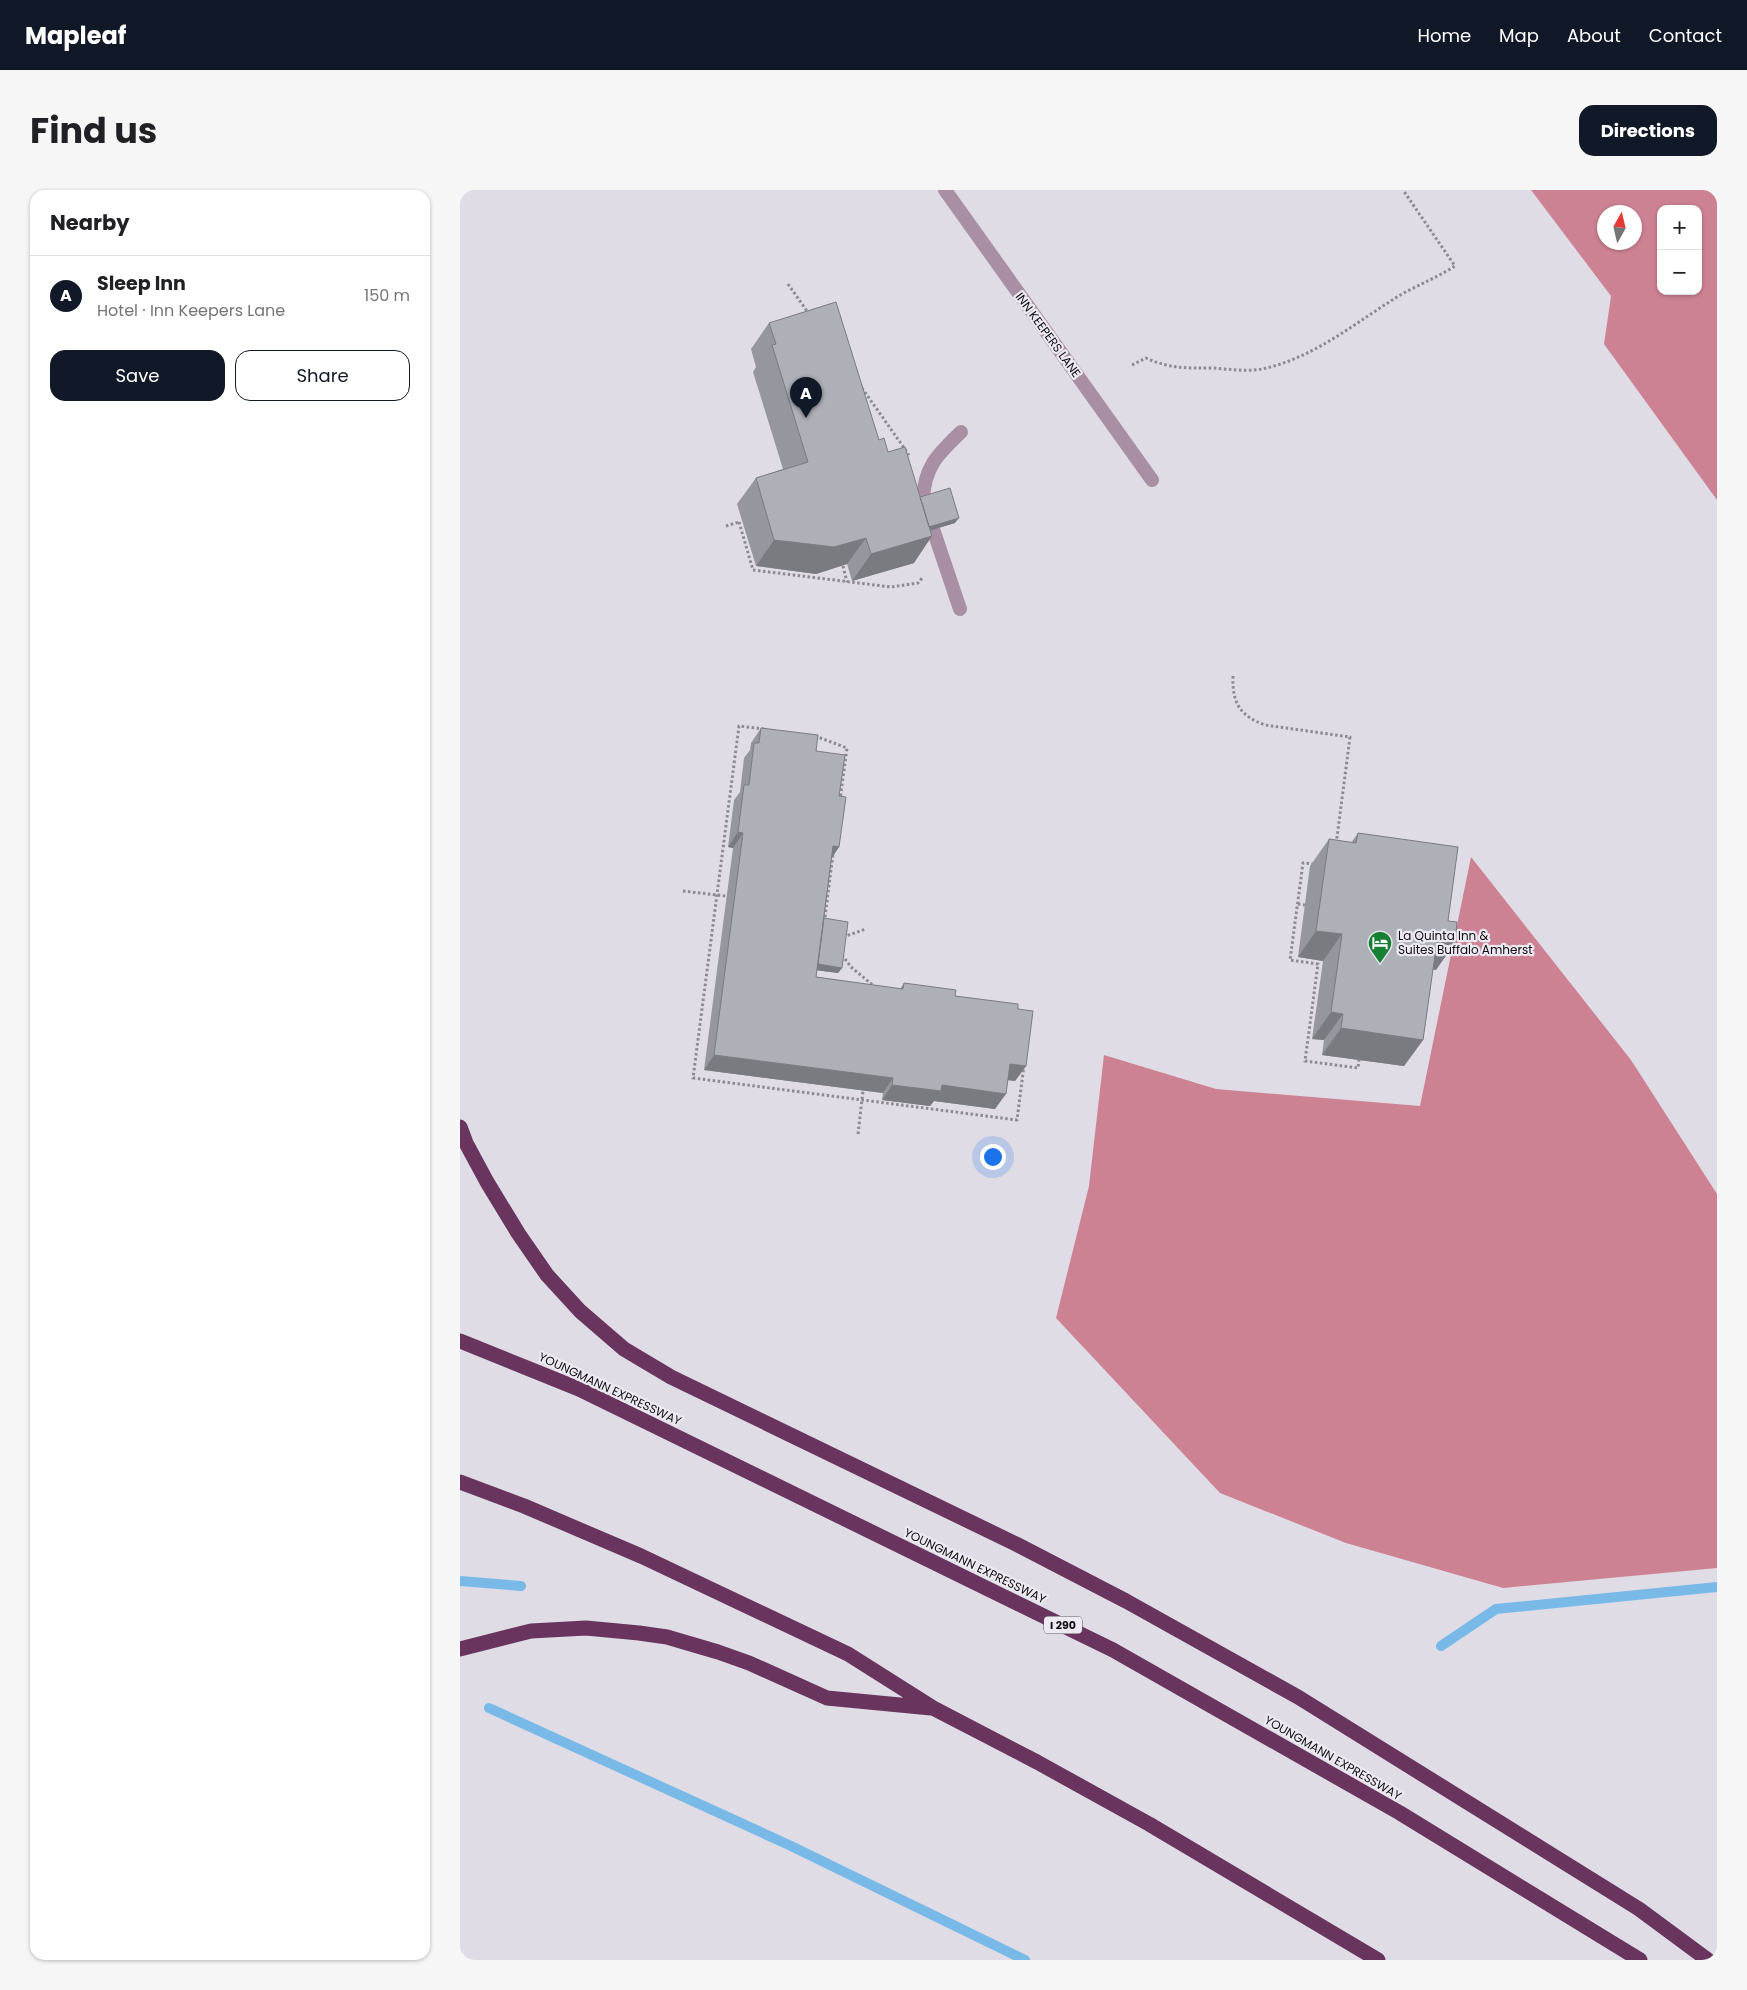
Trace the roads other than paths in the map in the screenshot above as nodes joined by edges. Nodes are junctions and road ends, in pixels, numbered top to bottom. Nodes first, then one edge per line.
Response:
1 (945, 190) edge
2 (961, 432) dead end
3 (1152, 480) dead end
4 (923, 500) edge
5 (933, 529) edge
6 (960, 609) dead end
7 (460, 1127) edge
8 (460, 1341) edge
9 (460, 1482) edge
10 (460, 1648) edge
11 (935, 1709) junction
12 (1378, 1960) edge
13 (1640, 1960) edge
14 (1708, 1960) edge

1 - 3 street, INN KEEPERS LANE
2 - 4 street
5 - 6 street
7 - 14 highway
8 - 13 highway, YOUNGMANN EXPRESSWAY / I 290
9 - 11 highway
10 - 11 highway
11 - 12 highway

